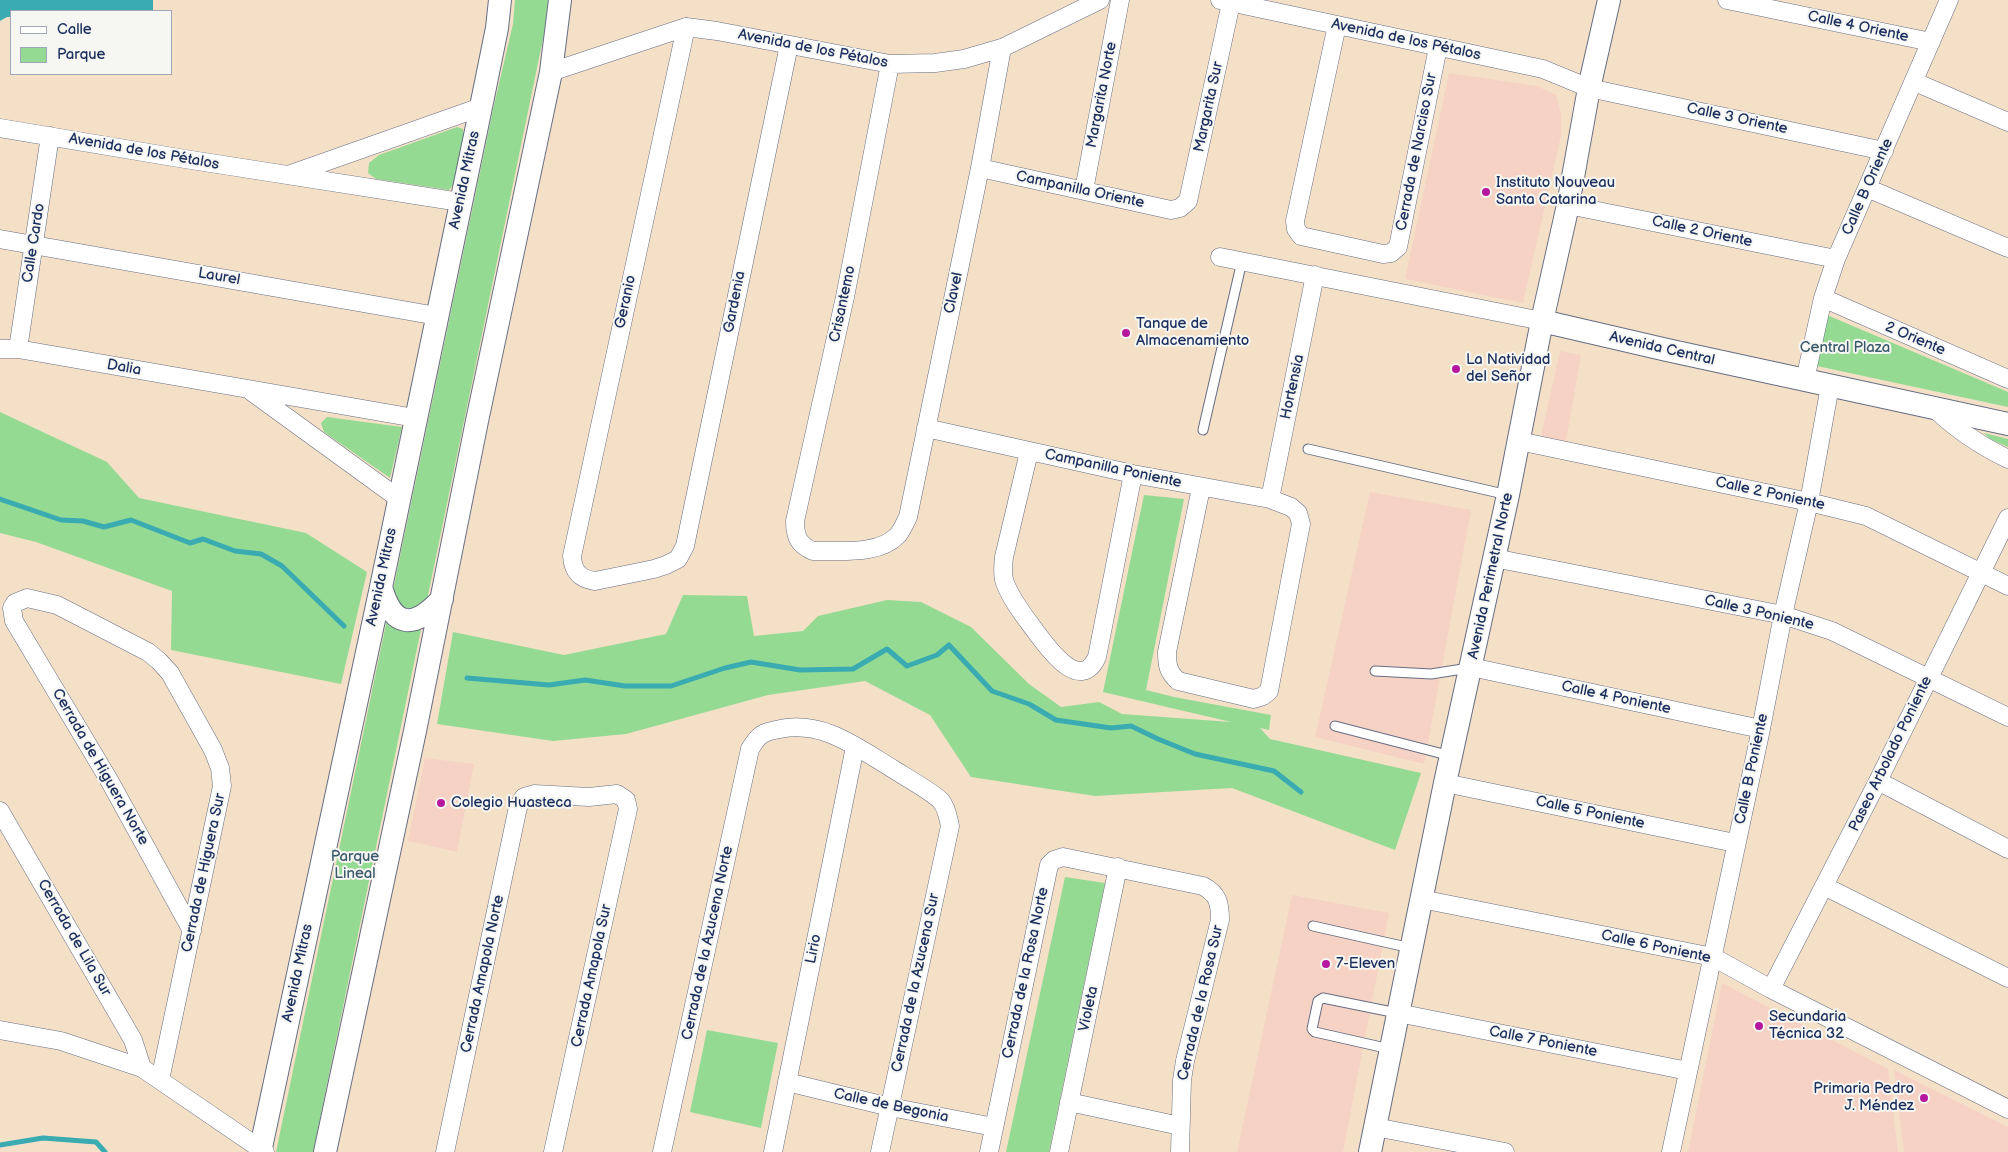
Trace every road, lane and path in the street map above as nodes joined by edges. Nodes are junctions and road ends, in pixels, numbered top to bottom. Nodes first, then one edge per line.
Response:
1 (500, 0) edge
2 (560, 0) edge
3 (1100, 0) edge
4 (1120, 0) edge
5 (1609, 0) edge
6 (1727, 0) edge
7 (1949, 0) edge
8 (1226, 1) edge
9 (1337, 25) junction
10 (686, 27) junction
11 (1931, 42) junction
12 (789, 45) junction
13 (1438, 47) junction
14 (1002, 48) junction
15 (890, 64) junction
16 (551, 72) junction
17 (1915, 82) junction
18 (1589, 88) junction
19 (481, 107) junction
20 (2008, 122) edge
21 (0, 128) edge
22 (50, 136) junction
23 (1884, 151) junction
24 (980, 168) junction
25 (288, 175) junction
26 (1867, 188) junction
27 (1084, 190) junction
28 (460, 202) junction
29 (1568, 205) junction
30 (1180, 208) joint
31 (0, 238) edge
32 (34, 245) junction
33 (2008, 248) edge
34 (1220, 257) dead end
35 (1836, 259) junction
36 (1242, 261) junction
37 (1316, 275) junction
38 (1823, 298) junction
39 (437, 316) junction
40 (1542, 321) junction
41 (0, 349) edge
42 (18, 349) junction
43 (2008, 379) edge
44 (1805, 380) junction
45 (1830, 386) junction
46 (248, 389) junction
47 (1936, 410) junction
48 (415, 418) junction
49 (2008, 424) edge
50 (926, 428) junction
51 (1203, 430) dead end
52 (1519, 441) junction
53 (1308, 449) dead end
54 (1029, 452) junction
55 (2008, 458) edge
56 (1133, 474) junction
57 (1201, 488) junction
58 (1508, 495) junction
59 (398, 498) junction
60 (1270, 499) junction
61 (1809, 502) junction
62 (2008, 518) edge
63 (897, 536) joint
64 (678, 558) joint
65 (1494, 558) junction
66 (1980, 572) junction
67 (2008, 586) edge
68 (381, 587) junction
69 (442, 599) junction
70 (15, 603) joint
71 (1783, 615) junction
72 (1471, 667) junction
73 (1375, 671) dead end
74 (1929, 677) junction
75 (2008, 717) edge
76 (1335, 726) dead end
77 (1761, 729) junction
78 (855, 747) junction
79 (1451, 756) junction
80 (1878, 781) junction
81 (1445, 782) junction
82 (524, 797) joint
83 (0, 811) edge
84 (1735, 844) junction
85 (2008, 849) edge
86 (1118, 867) junction
87 (1824, 886) junction
88 (1421, 899) junction
89 (1314, 926) dead end
90 (192, 931) junction
91 (1411, 948) junction
92 (1712, 957) junction
93 (2008, 978) edge
94 (1771, 989) junction
95 (1398, 1013) junction
96 (0, 1030) edge
97 (1390, 1049) junction
98 (142, 1068) junction
99 (1688, 1071) junction
100 (160, 1080) junction
101 (787, 1082) junction
102 (1070, 1102) junction
103 (890, 1107) junction
104 (2008, 1109) edge
105 (1180, 1126) junction
106 (994, 1127) junction
107 (1375, 1127) junction
108 (262, 1151) edge
109 (325, 1152) edge
110 (445, 1152) edge
111 (553, 1152) edge
112 (662, 1152) edge
113 (773, 1152) edge
114 (880, 1152) edge
115 (989, 1152) edge
116 (1059, 1152) edge
117 (1180, 1152) edge
118 (1370, 1152) edge
119 (1505, 1152) edge
120 (1671, 1152) edge

1 - 19 street, Avenida Mitras
2 - 16 street
3 - 14 street, Avenida de los Pétalos
4 - 27 street, Margarita Norte
5 - 18 street, Avenida Perimetral Norte
6 - 11 street, Calle 4 Oriente
7 - 11 street, Calle B Oriente
8 - 9 street, Avenida de los Pétalos
8 - 30 street, Margarita Sur
9 - 13 street, Avenida de los Pétalos
9 - 13 street, Cerrada de Narciso Sur
10 - 12 street, Avenida de los Pétalos
10 - 16 street, Avenida de los Pétalos
10 - 64 street, Geranio
11 - 17 street, Calle B Oriente
12 - 15 street, Avenida de los Pétalos
12 - 64 street, Gardenia
13 - 18 street, Avenida de los Pétalos
14 - 15 street, Avenida de los Pétalos
14 - 24 street, Clavel
15 - 63 street, Crisantemo
16 - 69 street
17 - 20 street
17 - 23 street, Calle B Oriente
18 - 23 street, Calle 3 Oriente
18 - 29 street, Avenida Perimetral Norte
19 - 25 street, Avenida de los Pétalos
19 - 28 street, Avenida Mitras
21 - 22 street, Avenida de los Pétalos
22 - 25 street, Avenida de los Pétalos
22 - 32 street, Calle Cardo
23 - 26 street, Calle B Oriente
24 - 27 street, Campanilla Oriente
24 - 50 street, Clavel
25 - 28 street, Avenida de los Pétalos
26 - 33 street
26 - 35 street, Calle B Oriente
27 - 30 street, Campanilla Oriente
28 - 39 street, Avenida Mitras
29 - 35 street, Calle 2 Oriente
29 - 40 street, Avenida Perimetral Norte
31 - 32 street, Laurel
32 - 39 street, Laurel
32 - 42 street, Calle Cardo
34 - 36 street, Avenida Central
35 - 38 street, Calle B Oriente
36 - 37 street, Avenida Central
36 - 51 lane
37 - 40 street, Avenida Central
37 - 60 street, Hortensia
38 - 43 street, 2 Oriente
38 - 44 street, Calle B Oriente
39 - 48 street, Avenida Mitras
40 - 44 street, Avenida Central
40 - 52 street, Avenida Perimetral Norte
41 - 42 street, Dalia
42 - 46 street, Dalia
44 - 45 street, Avenida Central
45 - 47 street, Avenida Central
45 - 61 street, Calle B Poniente
46 - 48 street, Dalia
46 - 59 street, Dalia
47 - 49 street, Avenida Central
47 - 55 street
48 - 59 street, Avenida Mitras
50 - 54 street, Campanilla Poniente
50 - 63 street, Clavel
52 - 58 street, Avenida Perimetral Norte
52 - 61 street, Calle 2 Poniente
53 - 58 lane
54 - 56 street, Campanilla Poniente
54 - 56 street
56 - 57 street, Campanilla Poniente
57 - 60 street, Campanilla Poniente
57 - 60 street, Campanilla Poniente
58 - 65 street, Avenida Perimetral Norte
59 - 68 street, Avenida Mitras
61 - 66 street, Calle 2 Poniente
61 - 71 street, Calle B Poniente
62 - 66 street, Paseo Arbolado Poniente
65 - 71 street, Calle 3 Poniente
65 - 72 street, Avenida Perimetral Norte
66 - 67 street, Calle 2 Poniente
66 - 74 street, Paseo Arbolado Poniente
68 - 69 street
68 - 108 street, Avenida Mitras
69 - 109 street
70 - 90 street, Cerrada de Higuera Norte
70 - 90 street, Cerrada de Higuera Sur
71 - 74 street, Calle 3 Poniente
71 - 77 street, Calle B Poniente
72 - 73 lane
72 - 77 street, Calle 4 Poniente
72 - 79 street, Avenida Perimetral Norte
74 - 75 street, Calle 3 Poniente
74 - 80 street, Paseo Arbolado Poniente
76 - 79 lane
77 - 84 street, Calle B Poniente
78 - 101 street, Lirio
78 - 103 street, Cerrada de la Azucena Sur
78 - 112 street, Cerrada de la Azucena Norte
79 - 81 street, Avenida Perimetral Norte
80 - 85 street
80 - 87 street, Paseo Arbolado Poniente
81 - 84 street, Calle 5 Poniente
81 - 88 street, Avenida Perimetral Norte
82 - 110 street, Cerrada Amapola Norte
82 - 111 street, Cerrada Amapola Sur
83 - 98 street, Cerrada de Lila Sur
84 - 92 street, Calle B Poniente
86 - 102 street, Violeta
86 - 105 street, Cerrada de la Rosa Sur
86 - 106 street, Cerrada de la Rosa Norte
87 - 93 street
87 - 94 street, Paseo Arbolado Poniente
88 - 91 street, Avenida Perimetral Norte
88 - 92 street, Calle 6 Poniente
89 - 91 lane
90 - 100 street, Cerrada de Higuera Sur
91 - 95 street, Avenida Perimetral Norte
92 - 94 street, Calle 6 Poniente
92 - 99 street, Calle B Poniente
94 - 104 street, Calle 6 Poniente
95 - 97 street, Avenida Perimetral Norte
95 - 97 lane
95 - 99 street, Calle 7 Poniente
96 - 98 street
97 - 107 street, Avenida Perimetral Norte
98 - 100 street
99 - 120 street, Calle B Poniente
100 - 108 street
101 - 103 street, Calle de Begonia
101 - 113 street, Lirio
102 - 105 street
102 - 116 street, Violeta
103 - 106 street, Calle de Begonia
103 - 114 street, Cerrada de la Azucena Sur
105 - 117 street, Cerrada de la Rosa Sur
106 - 115 street, Cerrada de la Rosa Norte
107 - 118 street, Avenida Perimetral Norte
107 - 119 street

